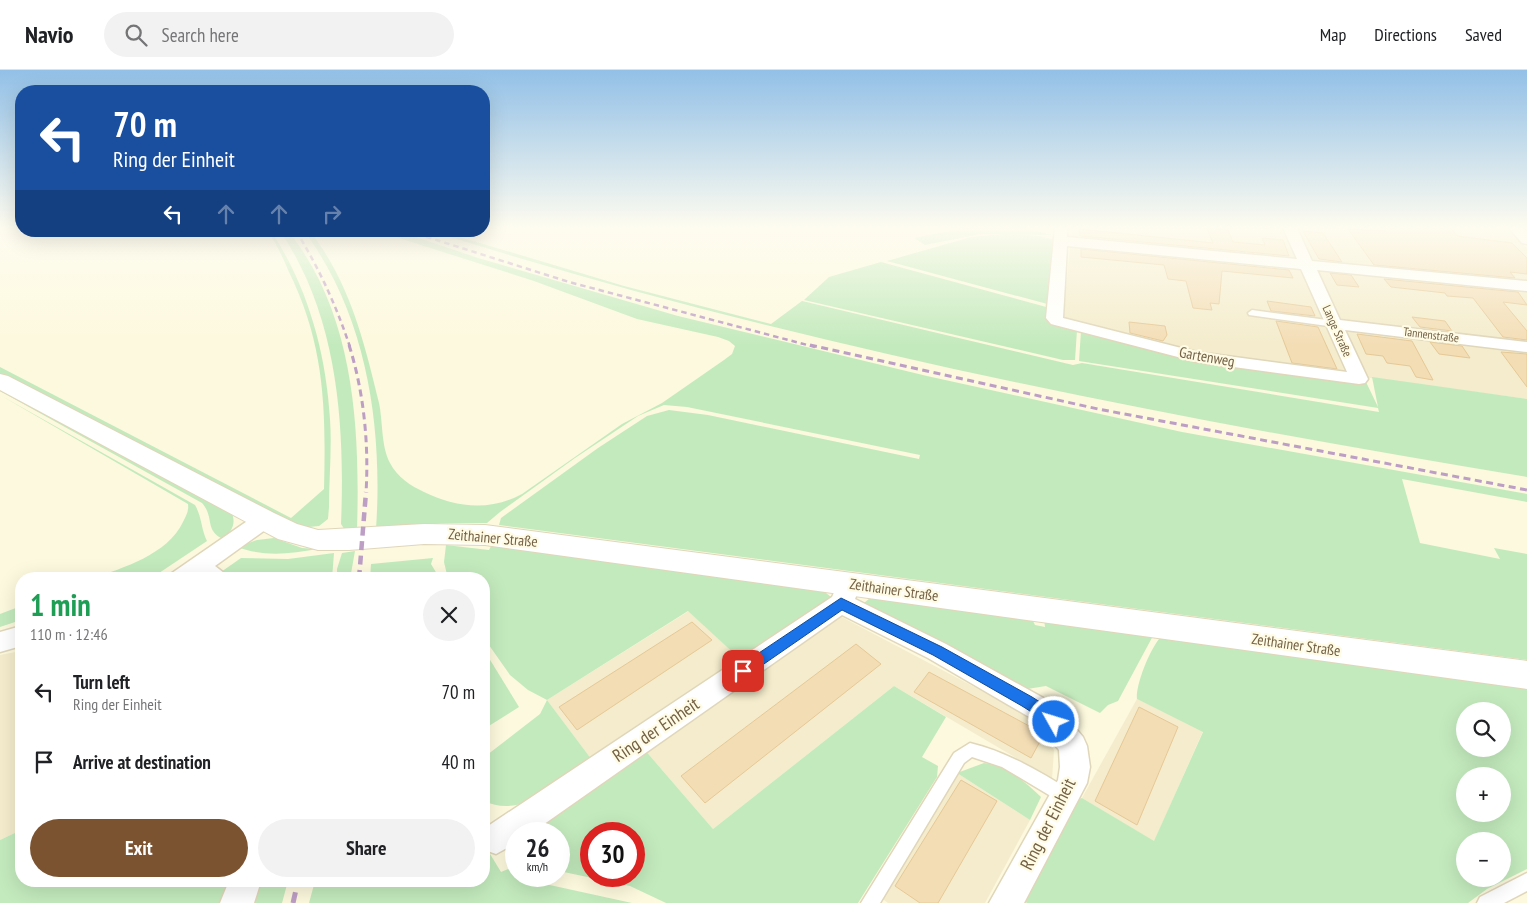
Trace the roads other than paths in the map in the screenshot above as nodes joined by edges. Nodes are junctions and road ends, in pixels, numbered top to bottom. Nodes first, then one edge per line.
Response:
1 (1058, 267) edge
2 (1308, 267) edge
3 (1327, 267) edge
4 (1527, 286) edge
5 (1252, 313) dead end
6 (1335, 324) junction
7 (1527, 347) edge
8 (1359, 379) joint
9 (0, 381) edge
10 (264, 520) junction
11 (202, 572) edge
12 (844, 594) junction
13 (15, 638) edge
14 (0, 642) edge
15 (1527, 676) edge
16 (1065, 796) junction
17 (496, 840) dead end
18 (1527, 882) edge
19 (243, 887) edge
20 (237, 903) edge
21 (870, 903) edge
22 (1006, 903) edge
23 (1486, 903) edge

1 - 8 street, Gartenweg
2 - 6 street, Lange Straße
3 - 4 street
5 - 6 lane
6 - 7 street, Tannenstraße
6 - 8 street, Lange Straße
9 - 10 street, Zeithainer Straße
10 - 11 street
10 - 12 street, Zeithainer Straße
12 - 15 street, Zeithainer Straße
12 - 16 street, Ring der Einheit
12 - 17 street, Ring der Einheit
13 - 14 street
16 - 21 lane
16 - 22 street, Ring der Einheit
18 - 23 lane
19 - 20 street

